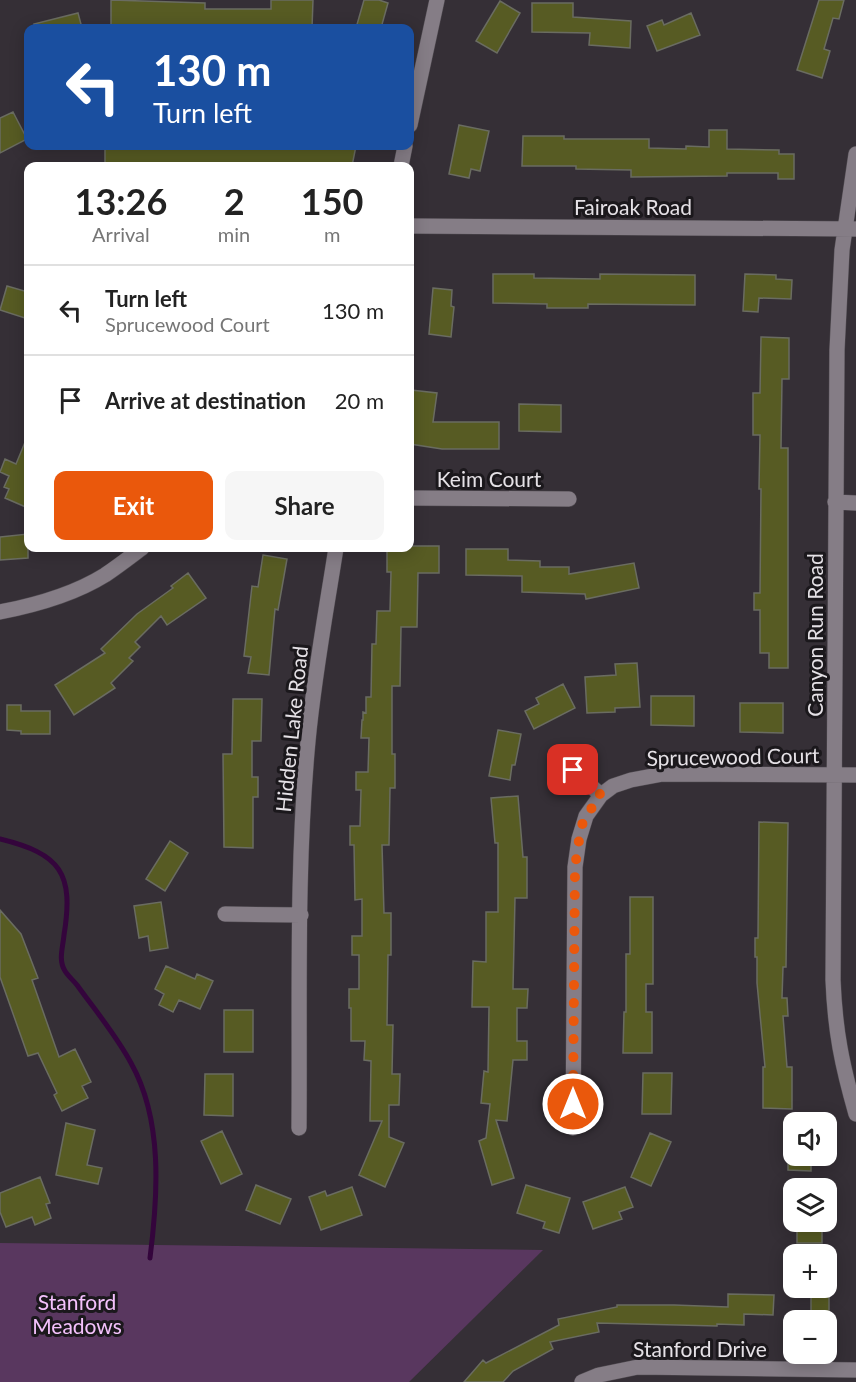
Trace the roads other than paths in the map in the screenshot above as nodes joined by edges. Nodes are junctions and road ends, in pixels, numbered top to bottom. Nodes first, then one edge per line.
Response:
1 (437, 0) edge
2 (414, 106) edge
3 (856, 154) edge
4 (414, 226) edge
5 (850, 229) edge
6 (414, 498) edge
7 (568, 499) dead end
8 (835, 502) junction
9 (856, 503) edge
10 (335, 552) edge
11 (124, 553) edge
12 (0, 612) edge
13 (573, 770) dead end
14 (834, 775) junction
15 (856, 775) edge
16 (601, 795) junction
17 (225, 914) dead end
18 (301, 915) junction
19 (856, 1113) edge
20 (299, 1128) dead end
21 (573, 1128) dead end
22 (856, 1370) edge
23 (582, 1382) edge

1 - 2 street
3 - 5 street, Canyon Run Road
4 - 5 street, Fairoak Road
5 - 8 street, Canyon Run Road
6 - 7 street, Keim Court
8 - 9 street
8 - 14 street, Canyon Run Road
10 - 18 street, Hidden Lake Road
11 - 12 street
13 - 16 street
14 - 15 street, Sprucewood Court
14 - 16 street, Sprucewood Court
14 - 19 street, Canyon Run Road
16 - 21 street, Sprucewood Court
17 - 18 street
18 - 20 street, Hidden Lake Road
22 - 23 street, Stanford Drive

